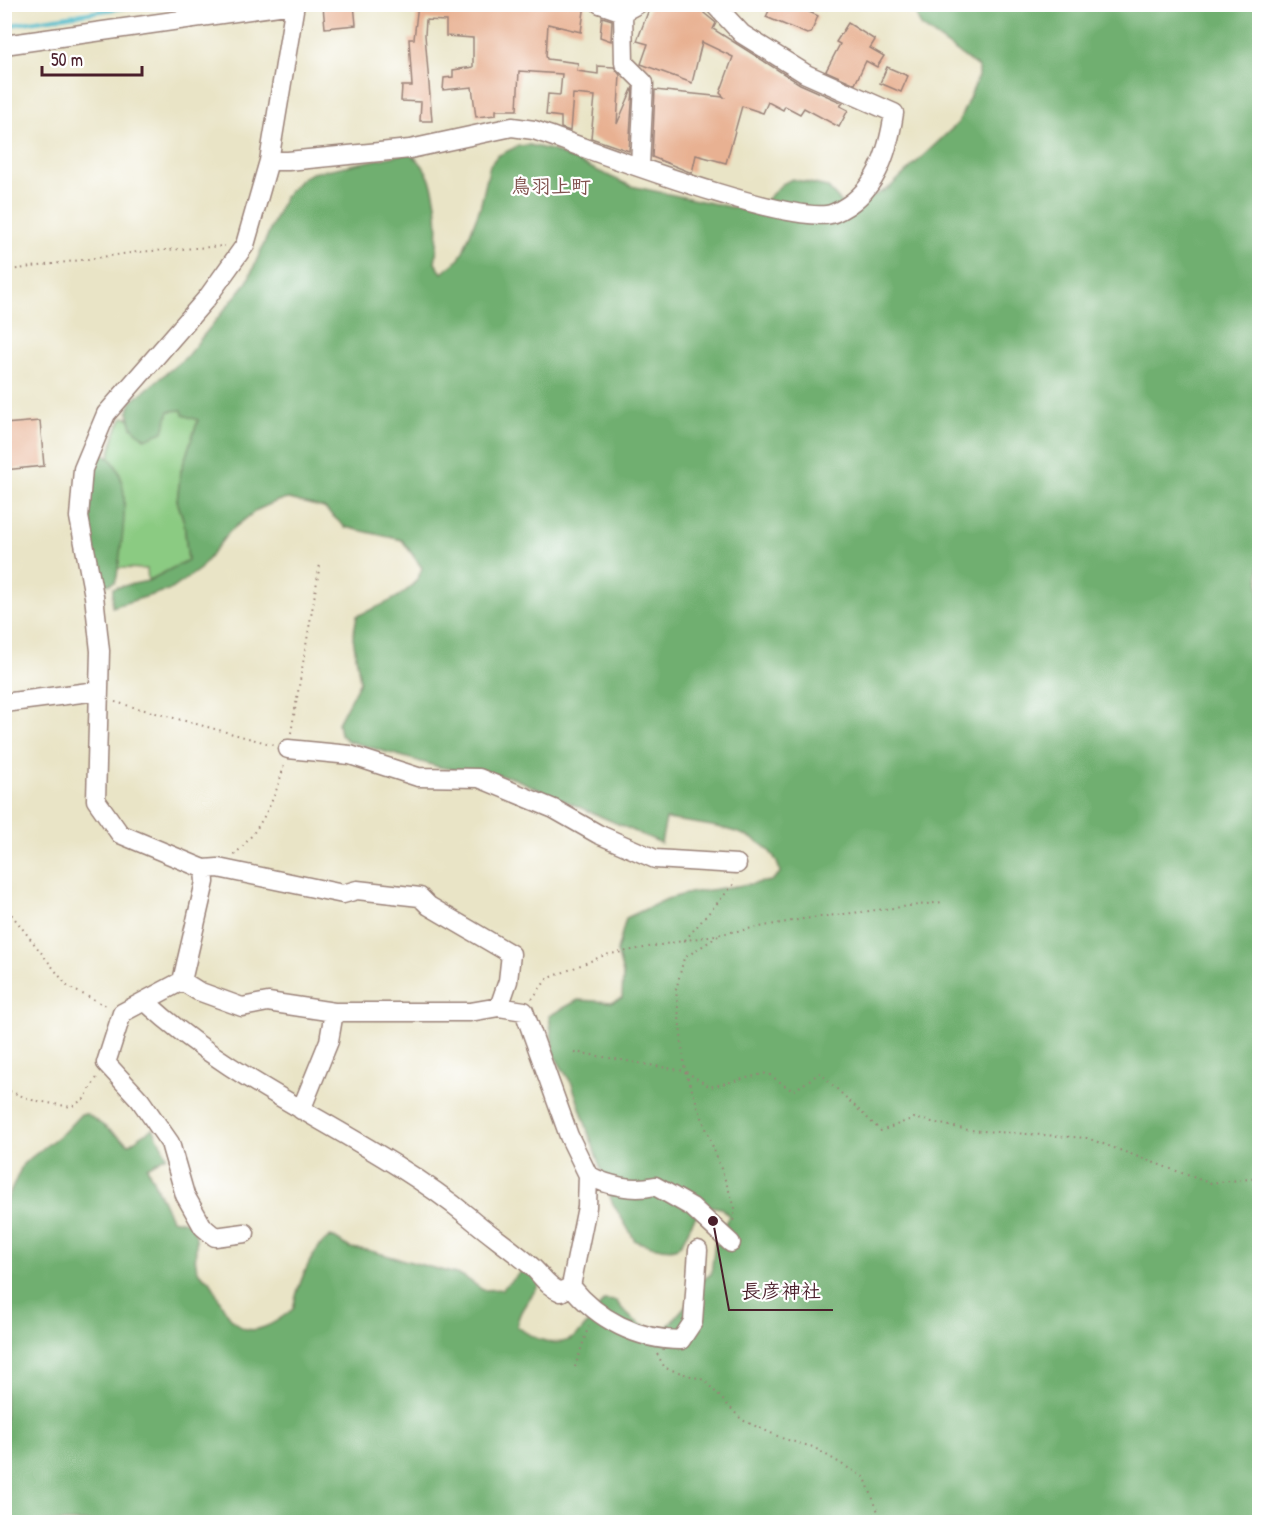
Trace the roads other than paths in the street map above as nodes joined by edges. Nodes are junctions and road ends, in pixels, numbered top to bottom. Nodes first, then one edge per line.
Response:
1 (294, 4) edge
2 (600, 4) edge
3 (714, 4) edge
4 (630, 8) edge
5 (4, 45) edge
6 (269, 161) junction
7 (640, 166) junction
8 (97, 691) junction
9 (4, 703) edge
10 (288, 749) road end
11 (737, 864) road end
12 (211, 869) junction
13 (182, 981) junction
14 (146, 1002) junction
15 (499, 1007) junction
16 (334, 1012) junction
17 (301, 1110) junction
18 (588, 1175) junction
19 (245, 1233) dead end
20 (731, 1243) road end
21 (698, 1250) dead end
22 (571, 1286) junction

1 - 5 street
1 - 6 street
2 - 4 street
3 - 7 street
4 - 7 street
6 - 7 street
6 - 8 street
8 - 9 street
8 - 12 street
10 - 11 street
12 - 13 street
12 - 15 street
13 - 14 street
13 - 16 street
14 - 17 street
14 - 19 street
15 - 16 street
15 - 18 street
16 - 17 street
17 - 22 street
18 - 20 street
18 - 22 street
21 - 22 street

